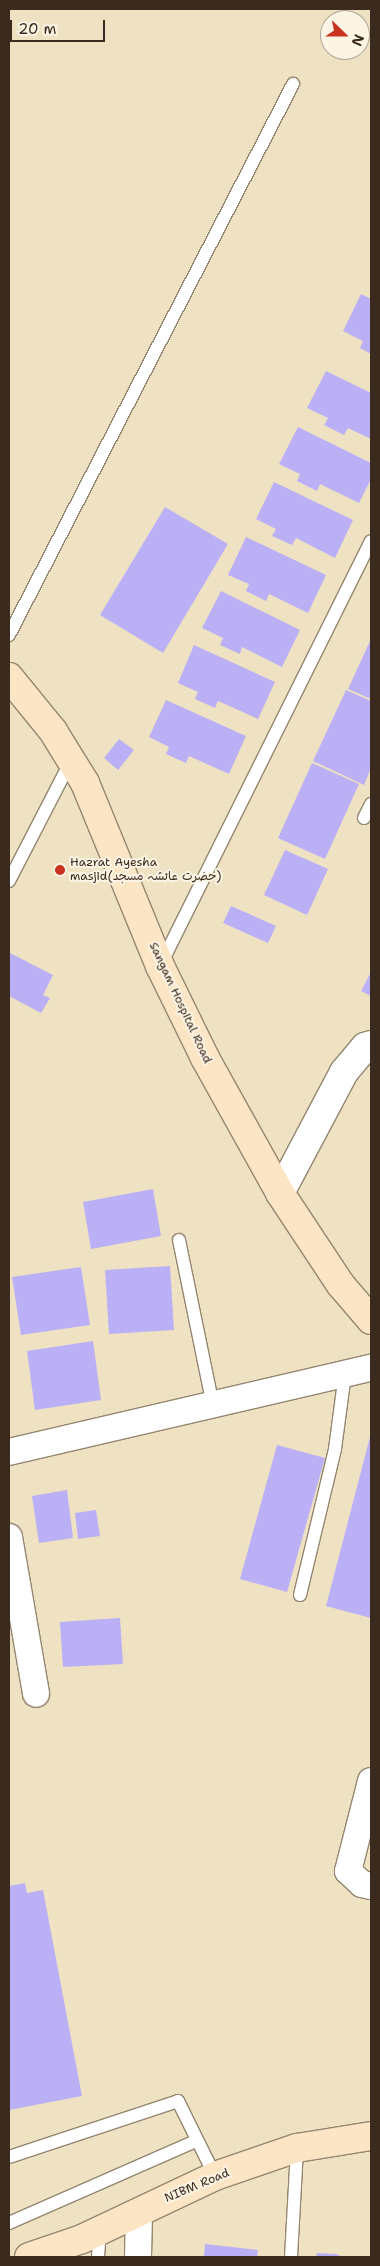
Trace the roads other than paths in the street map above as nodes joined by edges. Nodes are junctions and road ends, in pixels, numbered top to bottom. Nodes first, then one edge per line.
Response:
1 (293, 84) dead end
2 (371, 541) edge
3 (9, 635) edge
4 (9, 677) edge
5 (71, 761) junction
6 (371, 804) edge
7 (364, 818) dead end
8 (9, 881) edge
9 (160, 966) junction
10 (371, 1045) edge
11 (280, 1194) junction
12 (179, 1240) dead end
13 (371, 1320) edge
14 (371, 1368) edge
15 (345, 1374) junction
16 (213, 1405) junction
17 (9, 1452) edge
18 (9, 1538) edge
19 (300, 1595) dead end
20 (36, 1694) dead end
21 (371, 1781) edge
22 (371, 1886) edge
23 (371, 2136) edge
24 (196, 2141) junction
25 (297, 2148) junction
26 (9, 2157) edge
27 (215, 2176) junction
28 (139, 2212) junction
29 (9, 2223) edge
30 (100, 2230) junction
31 (32, 2257) edge
32 (98, 2257) edge
33 (138, 2257) edge
34 (291, 2257) edge

1 - 3 lane
2 - 9 lane
4 - 5 main road, Sangam Hospital Road
5 - 8 lane
5 - 9 main road, Sangam Hospital Road
6 - 7 lane
9 - 11 main road, Sangam Hospital Road
10 - 11 street
11 - 13 main road, Sangam Hospital Road
12 - 16 lane
14 - 15 street
15 - 16 street
15 - 19 lane
16 - 17 street
18 - 20 street
21 - 22 street
23 - 25 main road, NIBM Road
24 - 26 lane
24 - 27 lane
24 - 29 lane
25 - 27 main road, NIBM Road
25 - 34 lane
27 - 28 main road, NIBM Road
28 - 30 main road, NIBM Road
28 - 33 street
30 - 31 main road, NIBM Road
30 - 32 lane

